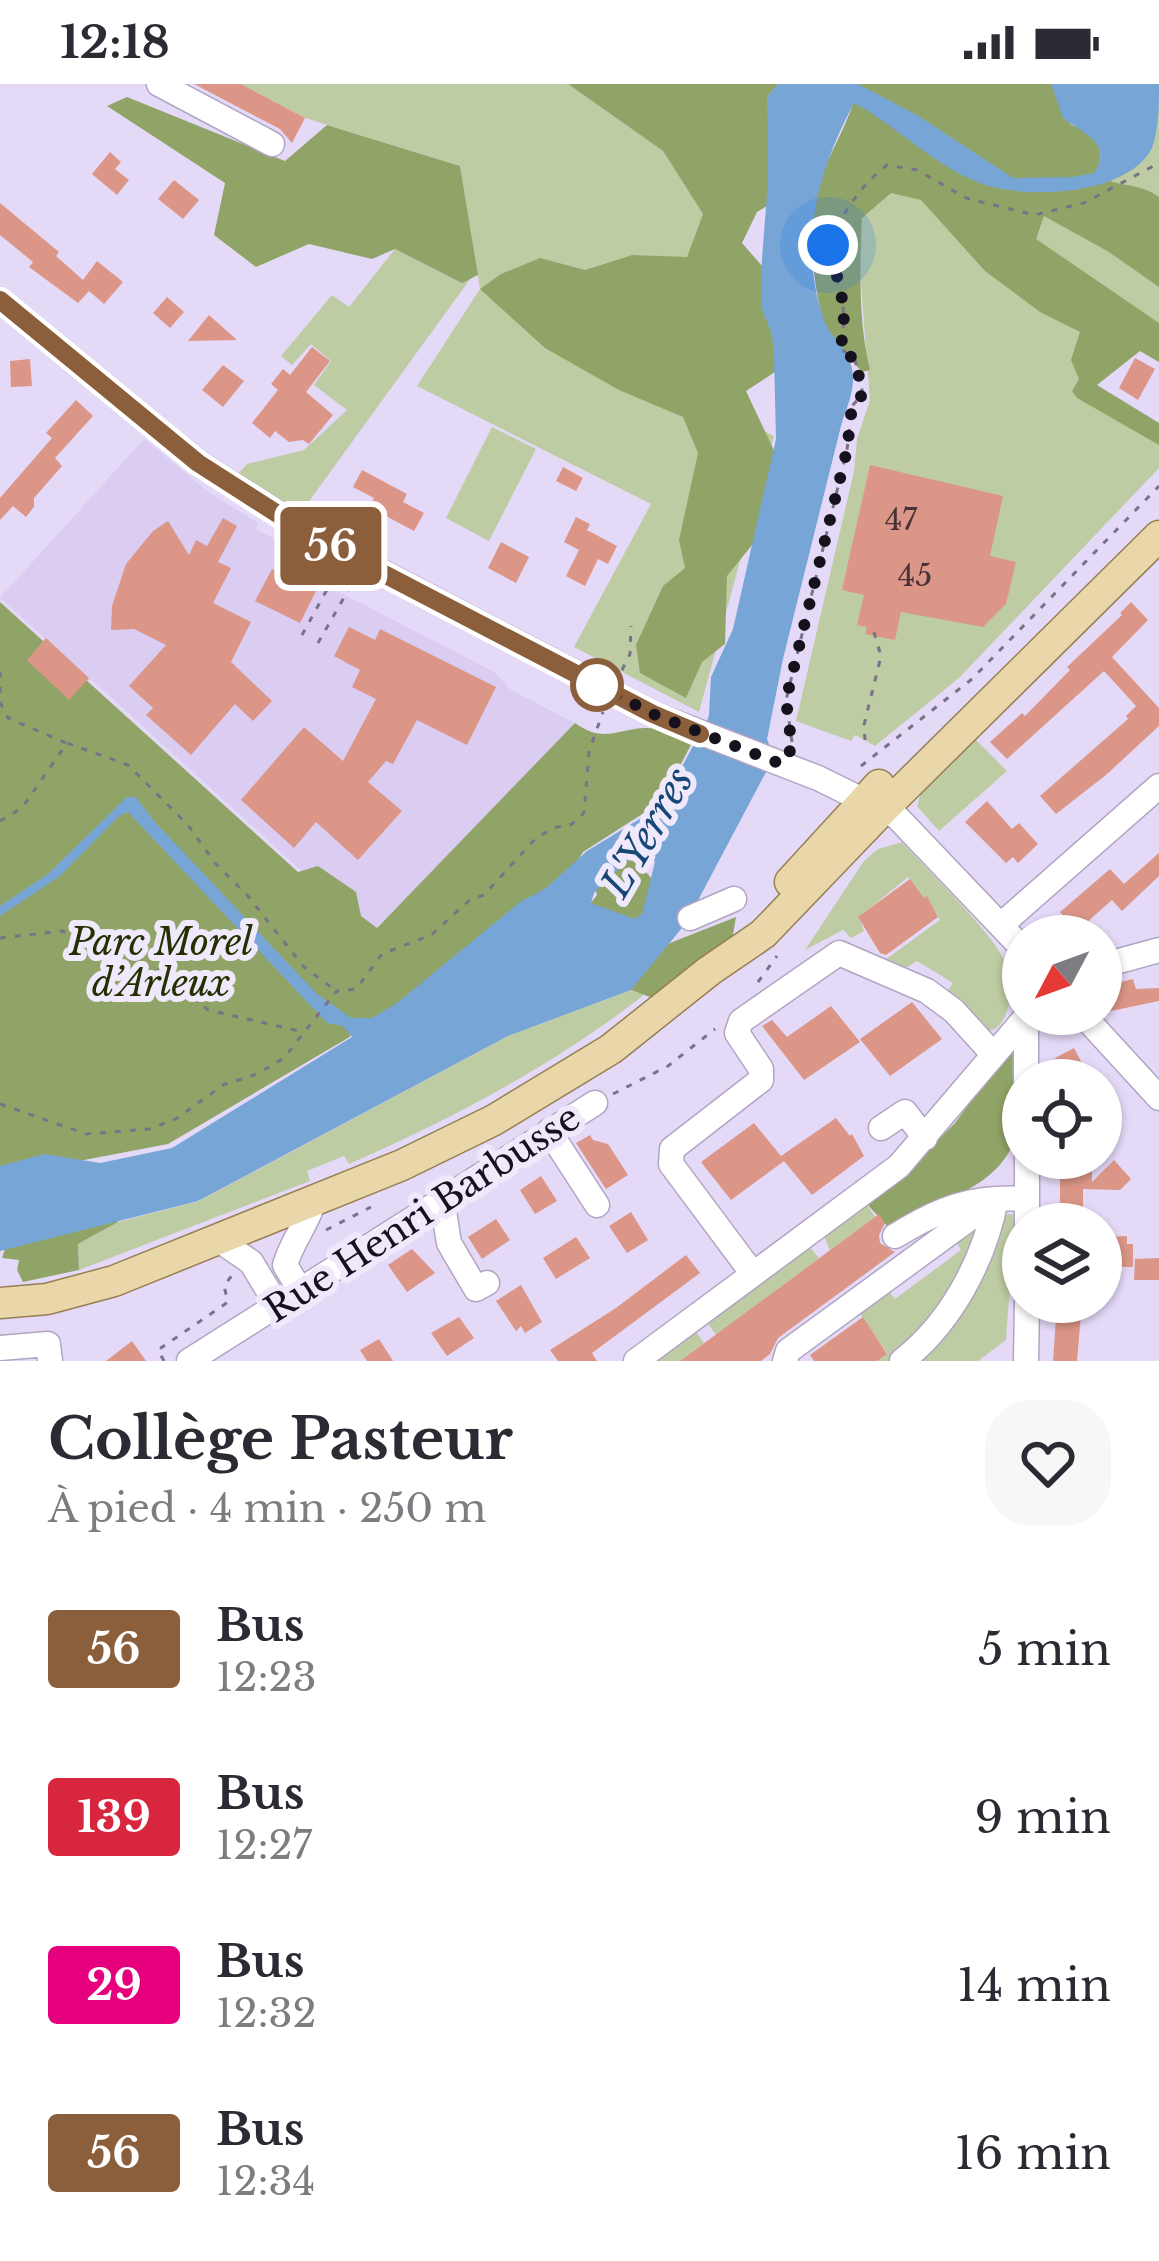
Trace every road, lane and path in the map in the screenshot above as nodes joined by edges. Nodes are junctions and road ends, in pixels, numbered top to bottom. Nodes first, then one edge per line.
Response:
1 (158, 84) edge
2 (272, 144) dead end
3 (1159, 164) edge
4 (0, 300) edge
5 (1159, 486) edge
6 (1159, 515) edge
7 (1159, 536) edge
8 (364, 563) junction
9 (328, 586) dead end
10 (873, 628) dead end
11 (302, 635) dead end
12 (318, 643) dead end
13 (0, 672) edge
14 (0, 693) edge
15 (0, 702) edge
16 (601, 718) dead end
17 (865, 740) dead end
18 (68, 743) junction
19 (777, 763) junction
20 (1159, 786) edge
21 (864, 800) junction
22 (0, 821) edge
23 (734, 899) dead end
24 (690, 918) dead end
25 (1001, 925) joint
26 (0, 938) edge
27 (786, 946) dead end
28 (1159, 950) edge
29 (1122, 960) edge
30 (758, 982) dead end
31 (337, 992) junction
32 (715, 1030) dead end
33 (306, 1032) junction
34 (1010, 1035) edge
35 (1101, 1035) edge
36 (993, 1054) junction
37 (1159, 1099) edge
38 (595, 1103) joint
39 (0, 1105) edge
40 (881, 1129) dead end
41 (549, 1131) junction
42 (926, 1138) junction
43 (442, 1199) junction
44 (996, 1199) junction
45 (314, 1201) junction
46 (377, 1203) dead end
47 (1006, 1203) edge
48 (597, 1205) dead end
49 (297, 1236) junction
50 (895, 1236) dead end
51 (219, 1240) junction
52 (250, 1262) junction
53 (753, 1274) junction
54 (487, 1282) dead end
55 (300, 1290) junction
56 (0, 1303) edge
57 (277, 1305) junction
58 (1027, 1323) edge
59 (0, 1348) edge
60 (50, 1361) edge
61 (164, 1361) edge
62 (189, 1361) edge
63 (636, 1361) edge
64 (785, 1361) edge
65 (902, 1361) edge
66 (1027, 1361) edge

1 - 2 street
3 - 19 path
4 - 8 street
5 - 21 path
6 - 21 main road
7 - 21 main road
8 - 12 path
8 - 19 street
9 - 11 path
10 - 17 path
13 - 14 path
15 - 18 path
16 - 31 path
18 - 22 path
18 - 31 path
19 - 21 street
20 - 25 street
21 - 25 street
21 - 45 main road
23 - 24 street
26 - 33 path
27 - 30 path
28 - 29 street
31 - 33 path
32 - 38 path
33 - 39 path
34 - 36 street
35 - 37 street
36 - 42 street
36 - 53 street
38 - 41 street, Rue Henri Barbusse
40 - 42 street
41 - 43 street, Rue Henri Barbusse
41 - 48 street
42 - 53 street
43 - 54 street
43 - 55 street, Rue Henri Barbusse
44 - 47 street
44 - 50 street
44 - 64 street
44 - 65 street
45 - 49 street
45 - 51 main road
46 - 49 path
49 - 55 street
51 - 52 street
51 - 56 main road
52 - 57 street
52 - 61 path
53 - 63 street
55 - 57 street, Rue Henri Barbusse
57 - 62 street, Rue Henri Barbusse
58 - 66 street
59 - 60 street

